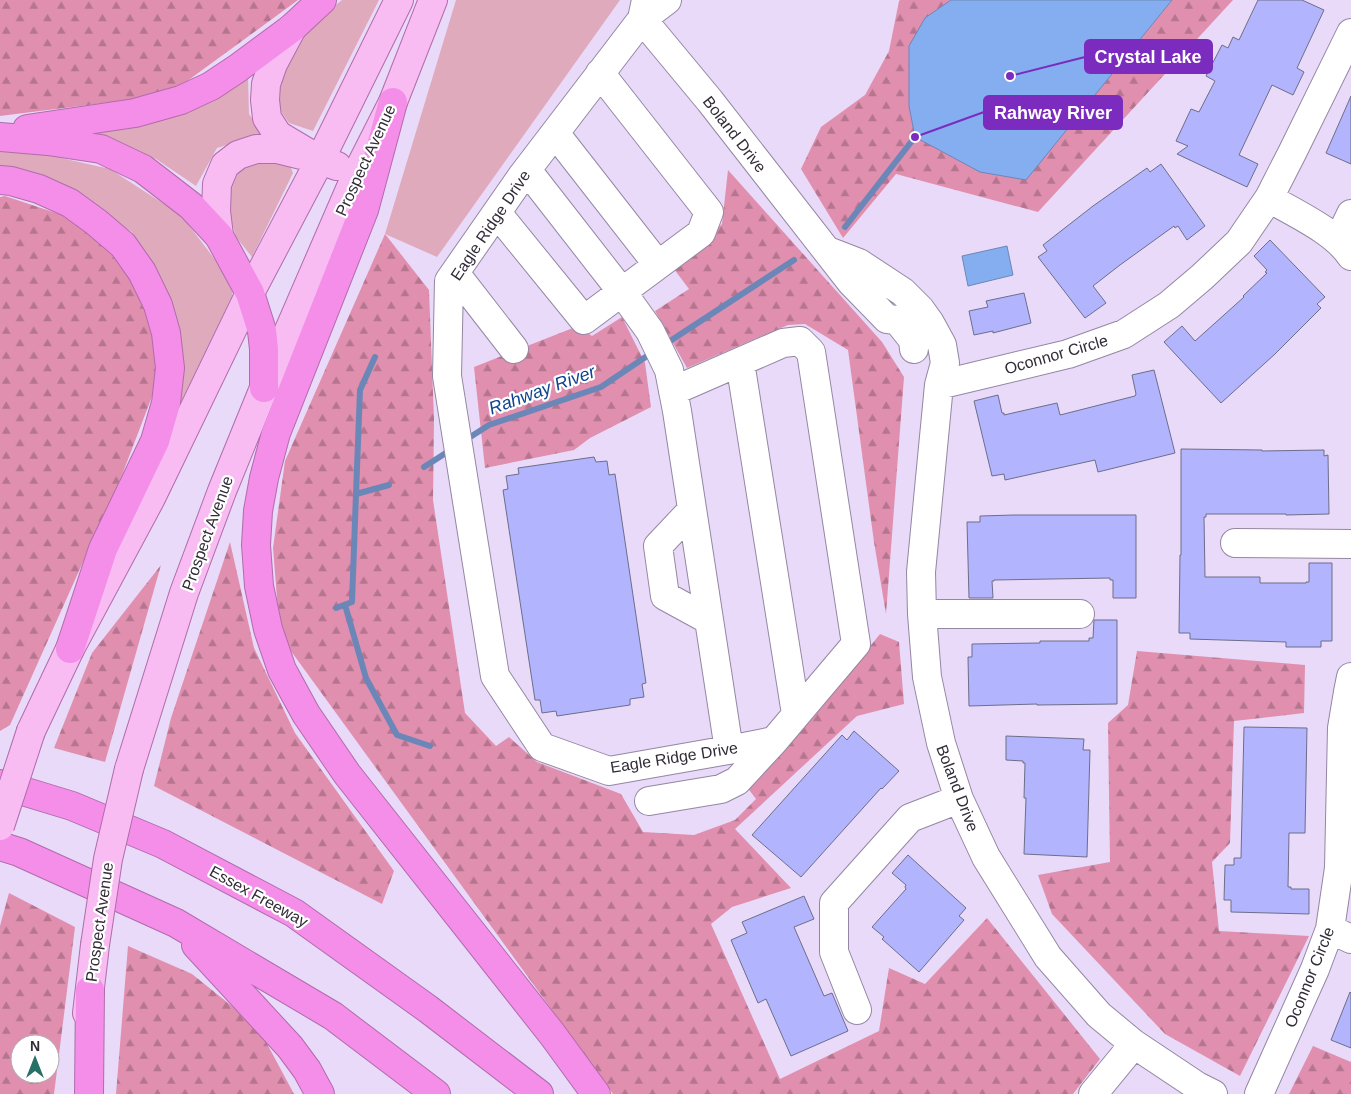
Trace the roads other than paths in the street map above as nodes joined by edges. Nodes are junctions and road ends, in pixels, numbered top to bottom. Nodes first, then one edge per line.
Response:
1 (322, 0) edge
2 (399, 0) edge
3 (433, 0) edge
4 (667, 0) edge
5 (644, 10) edge
6 (292, 28) junction
7 (1351, 33) edge
8 (600, 74) junction
9 (393, 102) junction
10 (0, 132) edge
11 (555, 133) junction
12 (0, 137) edge
13 (320, 160) junction
14 (527, 170) junction
15 (357, 173) junction
16 (0, 180) edge
17 (1269, 198) junction
18 (497, 213) junction
19 (1351, 214) edge
20 (219, 236) junction
21 (1344, 248) edge
22 (826, 250) junction
23 (658, 265) junction
24 (455, 272) junction
25 (622, 292) junction
26 (903, 292) junction
27 (250, 293) junction
28 (884, 315) junction
29 (514, 349) dead end
30 (740, 362) junction
31 (938, 385) junction
32 (264, 388) junction
33 (673, 391) junction
34 (692, 510) junction
35 (1235, 543) dead end
36 (1351, 544) edge
37 (922, 614) junction
38 (1080, 614) dead end
39 (709, 620) junction
40 (70, 649) junction
41 (1351, 677) edge
42 (796, 714) junction
43 (774, 740) junction
44 (728, 750) junction
45 (0, 764) edge
46 (0, 784) edge
47 (959, 800) junction
48 (649, 802) dead end
49 (72, 806) junction
50 (0, 826) edge
51 (0, 846) edge
52 (176, 923) junction
53 (1341, 934) edge
54 (90, 990) junction
55 (857, 1010) dead end
56 (1134, 1044) junction
57 (76, 1094) edge
58 (89, 1094) edge
59 (320, 1094) edge
60 (436, 1094) edge
61 (539, 1094) edge
62 (596, 1094) edge
63 (1094, 1094) edge
64 (1212, 1094) edge
65 (1259, 1094) edge

1 - 6 highway
2 - 13 main road
3 - 9 main road, Prospect Avenue
4 - 5 street
5 - 8 street, Eagle Ridge Drive
5 - 22 street, Boland Drive
6 - 10 highway
6 - 13 main road
7 - 17 street, Oconnor Circle
8 - 11 street, Eagle Ridge Drive
8 - 23 street
9 - 15 main road, Prospect Avenue
9 - 62 highway
11 - 14 street, Eagle Ridge Drive
11 - 23 street
12 - 20 highway
13 - 15 main road
13 - 20 main road
13 - 27 main road
14 - 18 street, Eagle Ridge Drive
14 - 25 street
15 - 32 main road, Prospect Avenue
16 - 40 highway
17 - 21 street
17 - 31 street, Oconnor Circle
18 - 24 street, Eagle Ridge Drive
18 - 25 street
19 - 21 street
20 - 27 highway
22 - 26 street, Boland Drive
22 - 28 street, Boland Drive
23 - 25 street
24 - 29 street
24 - 44 street, Eagle Ridge Drive
25 - 33 street
26 - 28 street
26 - 31 street, Boland Drive
27 - 32 highway
27 - 40 main road
28 - 31 street, Boland Drive
30 - 33 street
30 - 42 street
30 - 42 street
31 - 37 street, Boland Drive
32 - 54 main road, Prospect Avenue, bridge
33 - 34 street
34 - 39 street
34 - 39 street
35 - 36 street
37 - 38 street
37 - 47 street, Boland Drive
39 - 44 street
40 - 50 main road, bridge
41 - 53 street, Oconnor Circle
42 - 43 street
43 - 44 street, Eagle Ridge Drive
43 - 48 street
45 - 49 highway
46 - 49 highway, Essex Freeway
47 - 55 street
47 - 56 street, Boland Drive
49 - 61 highway, Essex Freeway
51 - 52 highway
52 - 59 highway
52 - 60 highway
53 - 65 street, Oconnor Circle
54 - 57 main road, Prospect Avenue
54 - 58 highway
56 - 63 street
56 - 64 street, Boland Drive

